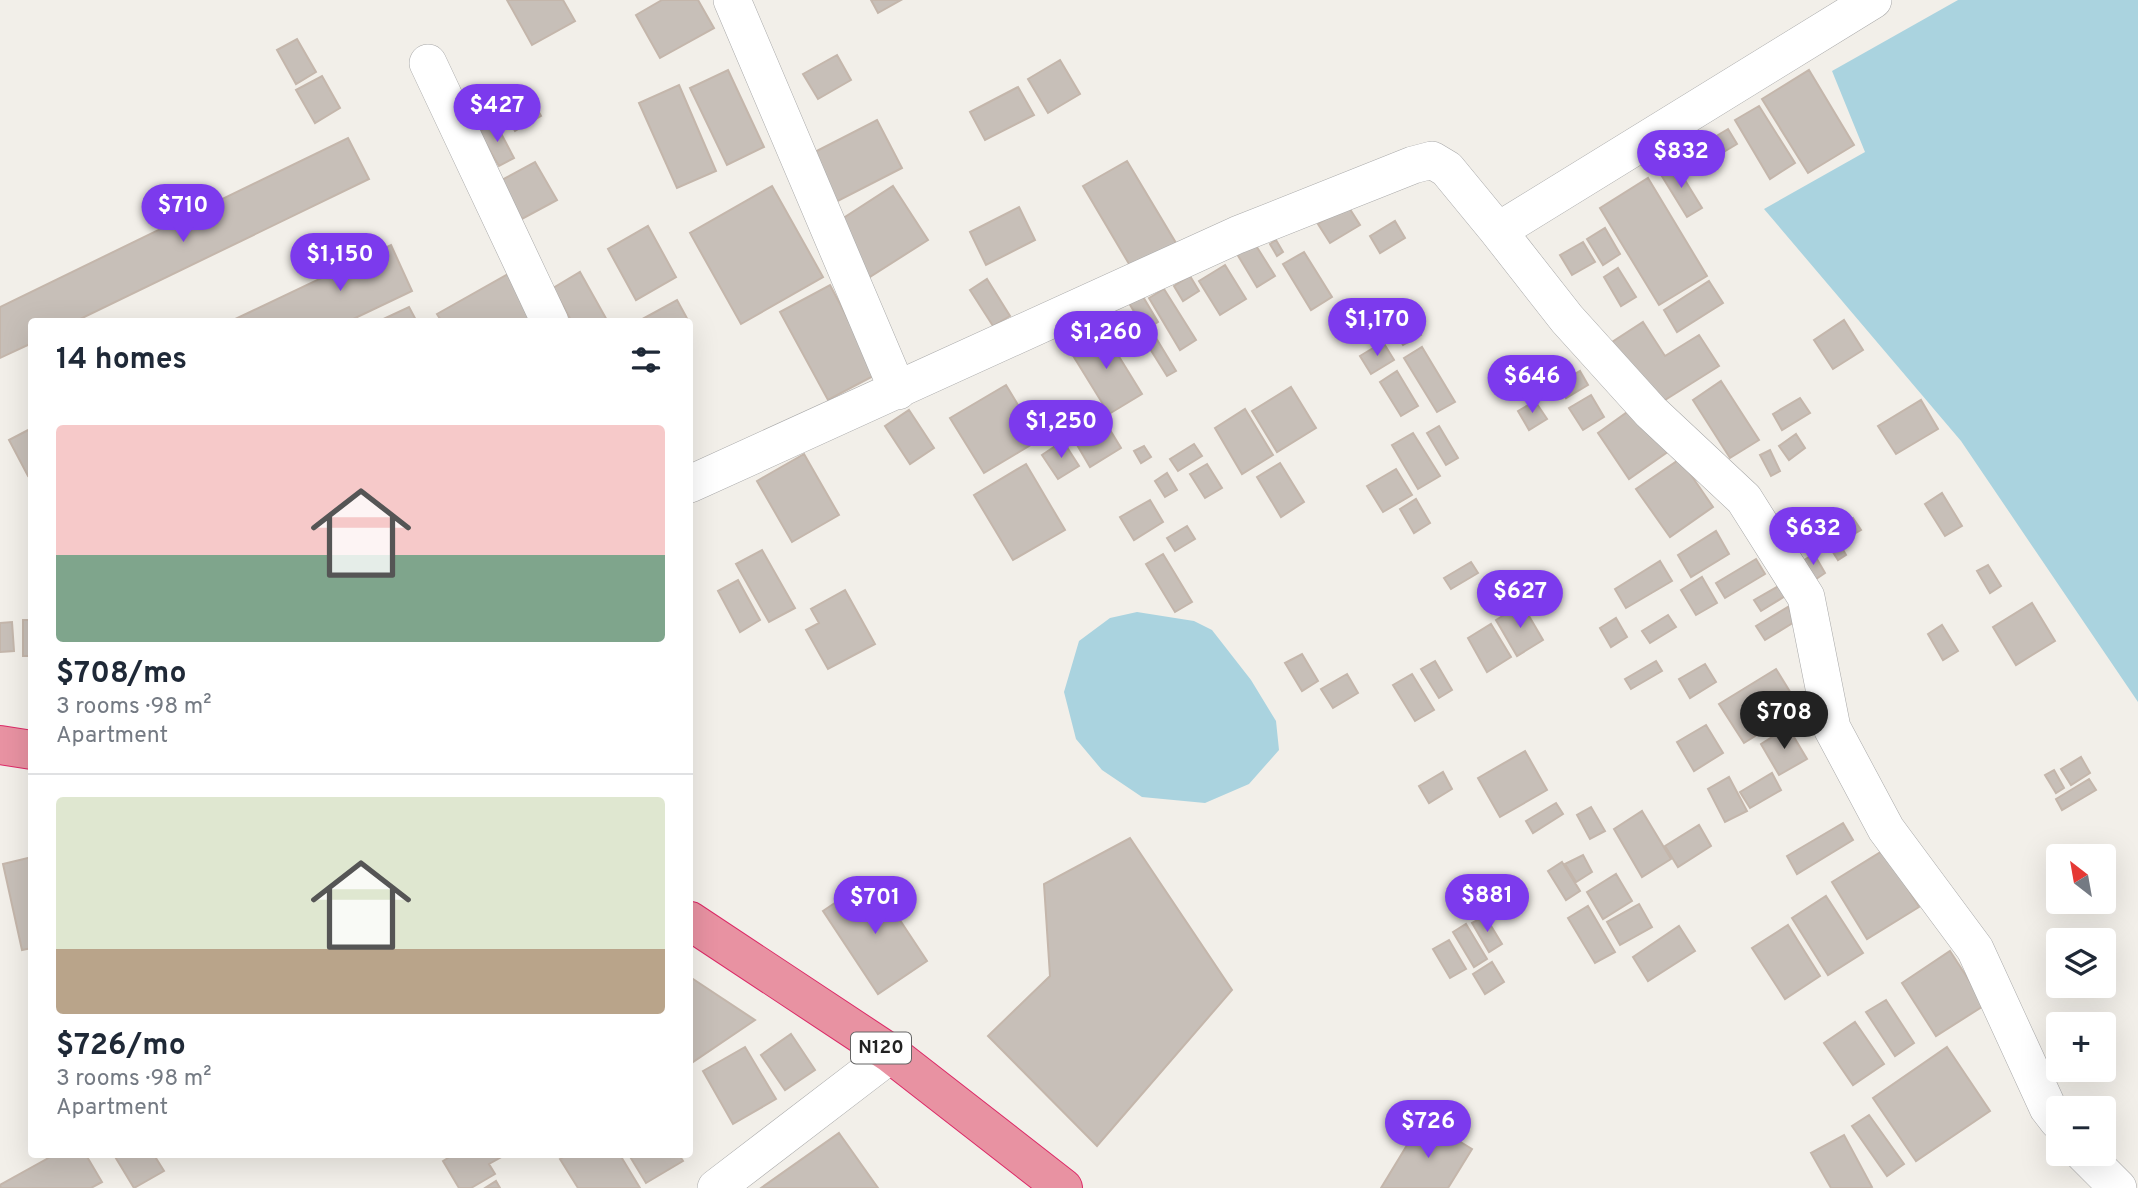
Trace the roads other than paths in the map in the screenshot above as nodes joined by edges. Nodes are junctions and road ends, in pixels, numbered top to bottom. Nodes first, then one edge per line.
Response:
1 (732, 0) edge
2 (1873, 0) edge
3 (428, 63) dead end
4 (1498, 231) junction
5 (548, 318) edge
6 (898, 391) junction
7 (693, 483) edge
8 (0, 745) edge
9 (28, 749) edge
10 (693, 923) edge
11 (891, 1054) junction
12 (2046, 1104) edge
13 (2096, 1166) edge
14 (716, 1188) edge
15 (1063, 1188) edge
16 (2118, 1188) edge

1 - 6 street
2 - 4 street
3 - 5 street
4 - 6 street
4 - 12 street
6 - 7 street
8 - 9 highway
10 - 11 highway, N120
11 - 14 street
11 - 15 highway, N120
13 - 16 street

